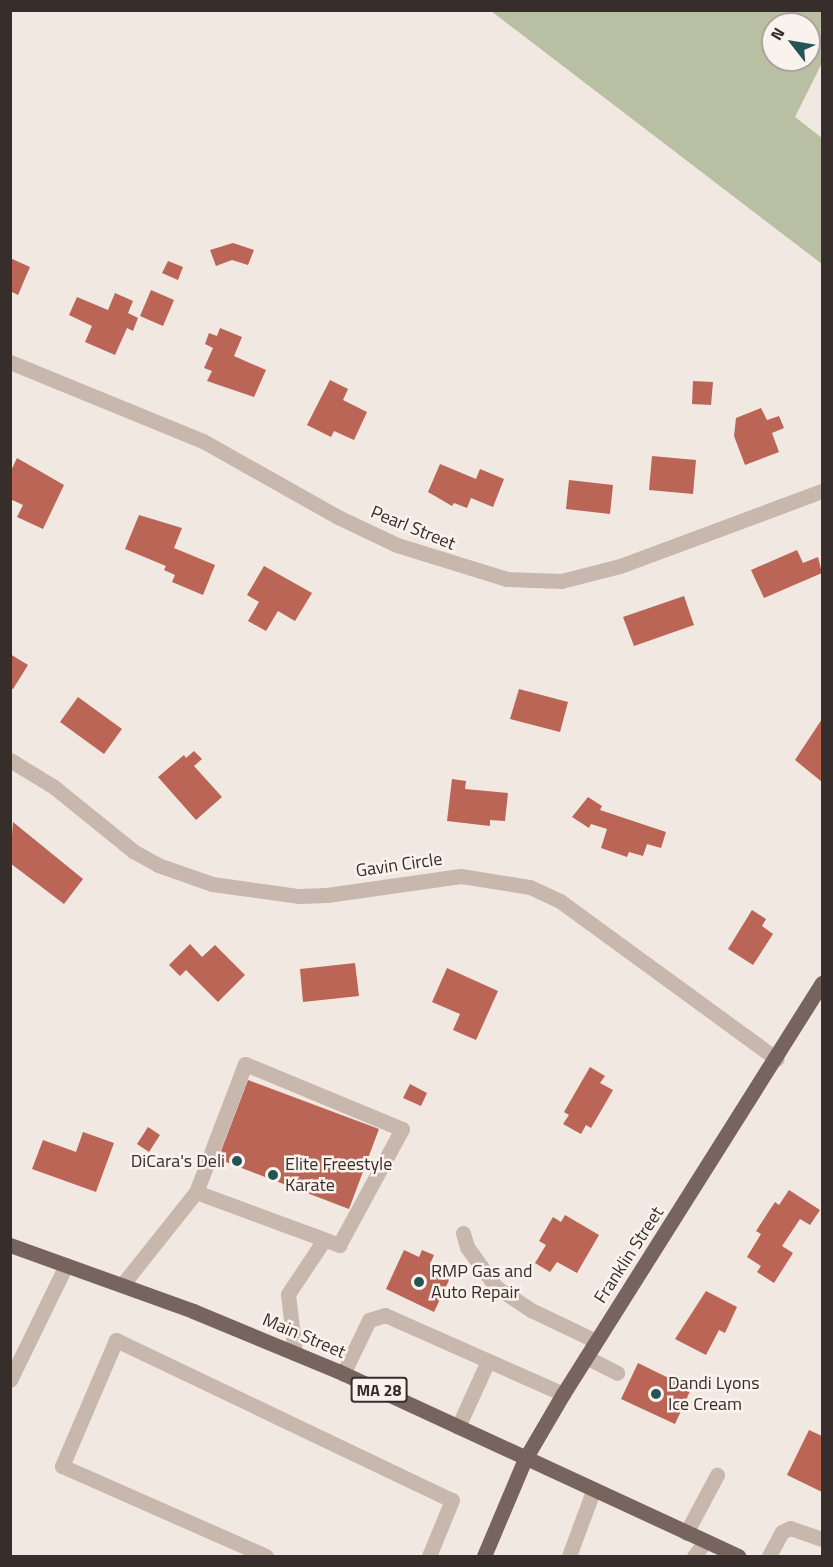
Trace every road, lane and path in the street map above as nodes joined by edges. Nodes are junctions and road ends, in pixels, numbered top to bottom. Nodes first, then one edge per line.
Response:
1 (10, 362) edge
2 (822, 491) edge
3 (10, 760) edge
4 (822, 983) edge
5 (777, 1059) junction
6 (196, 1192) junction
7 (463, 1233) dead end
8 (324, 1240) junction
9 (10, 1245) edge
10 (66, 1265) junction
11 (123, 1285) junction
12 (596, 1341) junction
13 (295, 1353) junction
14 (586, 1357) junction
15 (488, 1360) junction
16 (617, 1373) dead end
17 (343, 1374) junction
18 (10, 1380) edge
19 (562, 1394) junction
20 (458, 1427) junction
21 (525, 1459) junction
22 (717, 1475) dead end
23 (593, 1491) junction
24 (686, 1533) junction
25 (822, 1539) edge
26 (705, 1542) junction
27 (266, 1557) edge
28 (429, 1557) edge
29 (484, 1557) edge
30 (569, 1557) edge
31 (694, 1557) edge
32 (738, 1557) edge
33 (768, 1557) edge

1 - 2 street, Pearl Street
3 - 5 street, Gavin Circle
4 - 5 main road, Franklin Street
5 - 12 main road, Franklin Street
6 - 8 street
6 - 8 street
6 - 11 street
7 - 12 street
8 - 13 street
9 - 10 main road, Main Street / MA 28
10 - 11 main road, Main Street / MA 28
10 - 18 street
11 - 13 main road, Main Street / MA 28
12 - 14 main road, Franklin Street
13 - 17 main road, Main Street / MA 28
14 - 16 street
14 - 19 main road, Franklin Street
15 - 17 street
15 - 19 street
15 - 20 street
17 - 20 main road, Main Street / MA 28
19 - 21 main road, Franklin Street
20 - 21 main road, Main Street / MA 28
21 - 23 main road, Main Street / MA 28
21 - 29 main road, Franklin Street
22 - 24 street
23 - 24 main road, Main Street / MA 28
23 - 30 street
24 - 26 main road, Main Street / MA 28
25 - 33 street
26 - 31 street
26 - 32 main road, Main Street / MA 28
27 - 28 street

